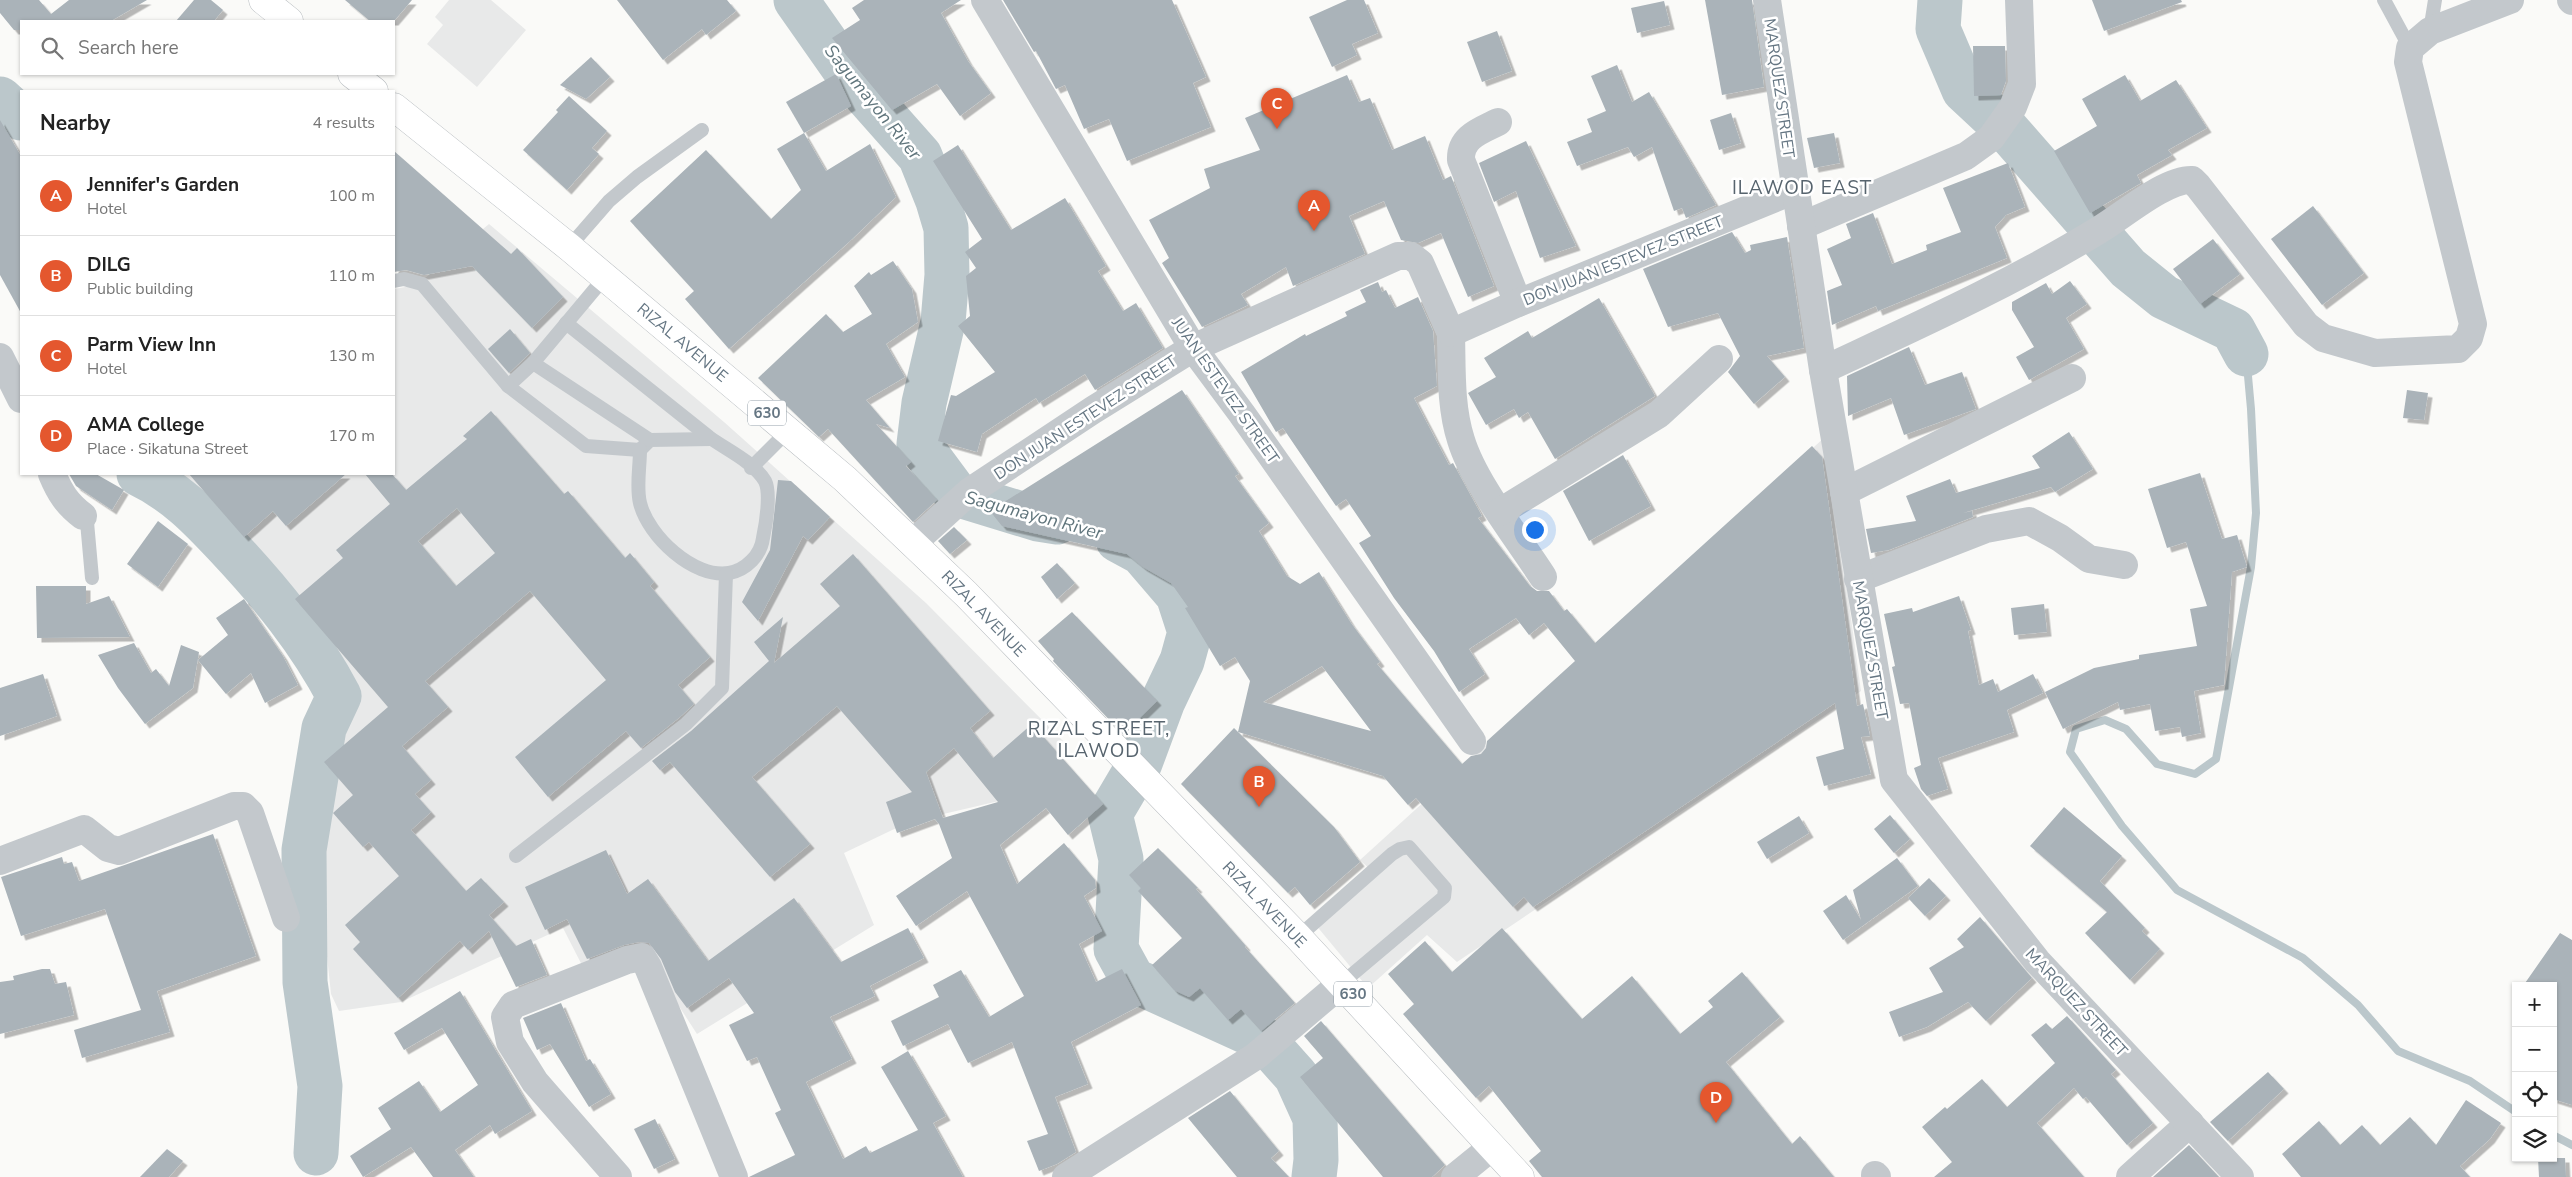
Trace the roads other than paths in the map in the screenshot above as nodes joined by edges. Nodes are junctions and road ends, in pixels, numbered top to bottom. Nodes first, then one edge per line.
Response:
1 (263, 0) edge
2 (985, 0) edge
3 (1768, 0) edge
4 (2020, 0) edge
5 (2384, 0) edge
6 (2435, 0) edge
7 (2510, 0) edge
8 (288, 20) edge
9 (2420, 39) junction
10 (353, 75) edge
11 (373, 90) edge
12 (395, 108) edge
13 (1498, 122) dead end
14 (702, 130) dead end
15 (1796, 190) junction
16 (1801, 226) junction
17 (569, 247) junction
18 (605, 277) junction
19 (395, 280) edge
20 (1518, 303) junction
21 (566, 323) junction
22 (1451, 333) junction
23 (1193, 348) junction
24 (0, 358) edge
25 (1719, 359) dead end
26 (532, 363) junction
27 (1824, 370) junction
28 (2072, 378) dead end
29 (508, 386) junction
30 (12, 393) edge
31 (788, 431) junction
32 (711, 439) junction
33 (645, 445) junction
34 (751, 468) junction
35 (52, 475) edge
36 (1844, 492) junction
37 (1500, 512) junction
38 (84, 516) joint
39 (914, 542) junction
40 (2124, 565) dead end
41 (726, 574) junction
42 (1544, 577) dead end
43 (92, 578) dead end
44 (1858, 579) junction
45 (1472, 741) dead end
46 (516, 856) dead end
47 (0, 861) edge
48 (286, 918) dead end
49 (1298, 937) junction
50 (1342, 983) junction
51 (2190, 1123) junction
52 (1492, 1147) junction
53 (618, 1177) edge
54 (734, 1177) edge
55 (1066, 1177) edge
56 (1455, 1177) edge
57 (1520, 1177) edge
58 (2130, 1177) edge
59 (2240, 1177) edge

1 - 8 main road
2 - 23 street, JUAN ESTEVEZ STREET
3 - 15 street, MARQUEZ STREET
4 - 16 street
5 - 9 lane
6 - 9 lane
7 - 9 street
9 - 27 street
10 - 11 main road
12 - 17 main road, RIZAL AVENUE / 630
13 - 20 street
14 - 17 lane
15 - 16 street, MARQUEZ STREET
15 - 20 street, DON JUAN ESTEVEZ STREET
16 - 27 street, MARQUEZ STREET
17 - 18 main road, RIZAL AVENUE / 630
18 - 21 lane
18 - 31 main road, RIZAL AVENUE / 630
19 - 29 lane
20 - 22 street, DON JUAN ESTEVEZ STREET
21 - 26 lane
21 - 32 lane
22 - 23 street, DON JUAN ESTEVEZ STREET
22 - 37 street, DON JUAN ESTEVEZ STREET
23 - 39 street, DON JUAN ESTEVEZ STREET
23 - 45 street, JUAN ESTEVEZ STREET
24 - 30 street
25 - 37 street
26 - 29 lane
26 - 33 lane
27 - 36 street, MARQUEZ STREET
28 - 36 street
29 - 33 lane
31 - 34 lane
31 - 39 main road, RIZAL AVENUE / 630
32 - 33 lane
32 - 34 lane
33 - 41 lane
34 - 41 lane
35 - 38 street
36 - 44 street, MARQUEZ STREET
37 - 42 street, DON JUAN ESTEVEZ STREET
38 - 43 lane
39 - 49 main road, RIZAL AVENUE / 630
40 - 44 street
41 - 46 lane
44 - 51 street, MARQUEZ STREET
47 - 48 street
49 - 50 main road, RIZAL AVENUE / 630
49 - 50 lane
50 - 52 main road, RIZAL AVENUE / 630
50 - 55 street
51 - 58 street
51 - 59 street, MARQUEZ STREET
52 - 56 street
52 - 57 main road, RIZAL AVENUE / 630
53 - 54 street

